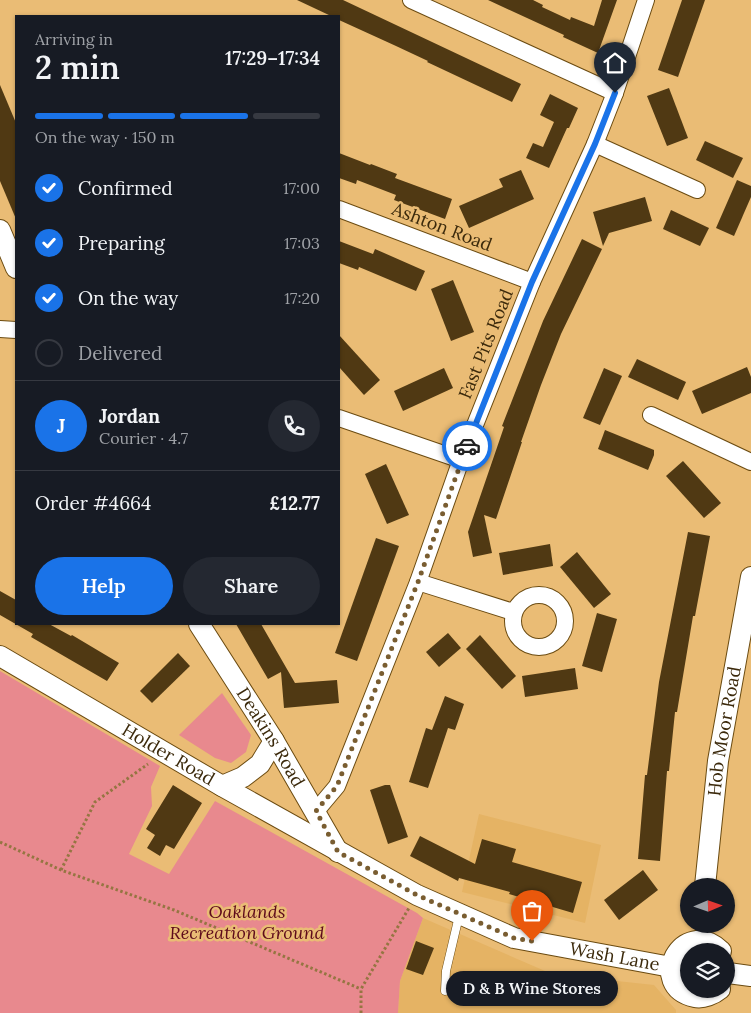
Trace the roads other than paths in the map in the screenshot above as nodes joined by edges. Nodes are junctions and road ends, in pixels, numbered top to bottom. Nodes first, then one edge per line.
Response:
1 (411, 0) edge
2 (646, 0) edge
3 (615, 93) junction
4 (595, 144) junction
5 (698, 190) dead end
6 (340, 209) edge
7 (0, 230) edge
8 (15, 266) edge
9 (532, 282) junction
10 (0, 329) edge
11 (15, 330) edge
12 (651, 415) dead end
13 (340, 418) edge
14 (461, 460) junction
15 (751, 462) edge
16 (751, 577) edge
17 (418, 582) junction
18 (513, 612) dead end
19 (200, 625) edge
20 (0, 656) edge
21 (274, 741) junction
22 (222, 786) junction
23 (316, 811) junction
24 (338, 852) junction
25 (706, 878) edge
26 (460, 914) junction
27 (699, 933) edge
28 (701, 933) edge
29 (711, 943) edge
30 (671, 967) junction
31 (735, 976) edge
32 (751, 976) edge
33 (445, 991) dead end
34 (709, 998) edge
35 (699, 1006) edge

1 - 3 street
2 - 3 street, Fast Pits Road
3 - 4 street, Fast Pits Road
4 - 5 street
4 - 9 street, Fast Pits Road
6 - 9 street, Ashton Road
7 - 8 street
9 - 14 street, Fast Pits Road
10 - 11 street
12 - 15 street
13 - 14 street
14 - 17 street, Fast Pits Road
16 - 25 street, Hob Moor Road
17 - 18 street
17 - 23 street, Fast Pits Road
19 - 21 street, Deakins Road
20 - 22 street, Holder Road
21 - 22 street
21 - 23 street, Deakins Road
22 - 24 street, Holder Road
23 - 24 street, Deakins Road
24 - 26 street, Wash Lane
26 - 30 street, Wash Lane
26 - 33 lane
27 - 30 street, Wash Lane
28 - 29 street, Wash Lane
30 - 35 street, Wash Lane
31 - 32 street, Wash Lane
34 - 35 street, Wash Lane

